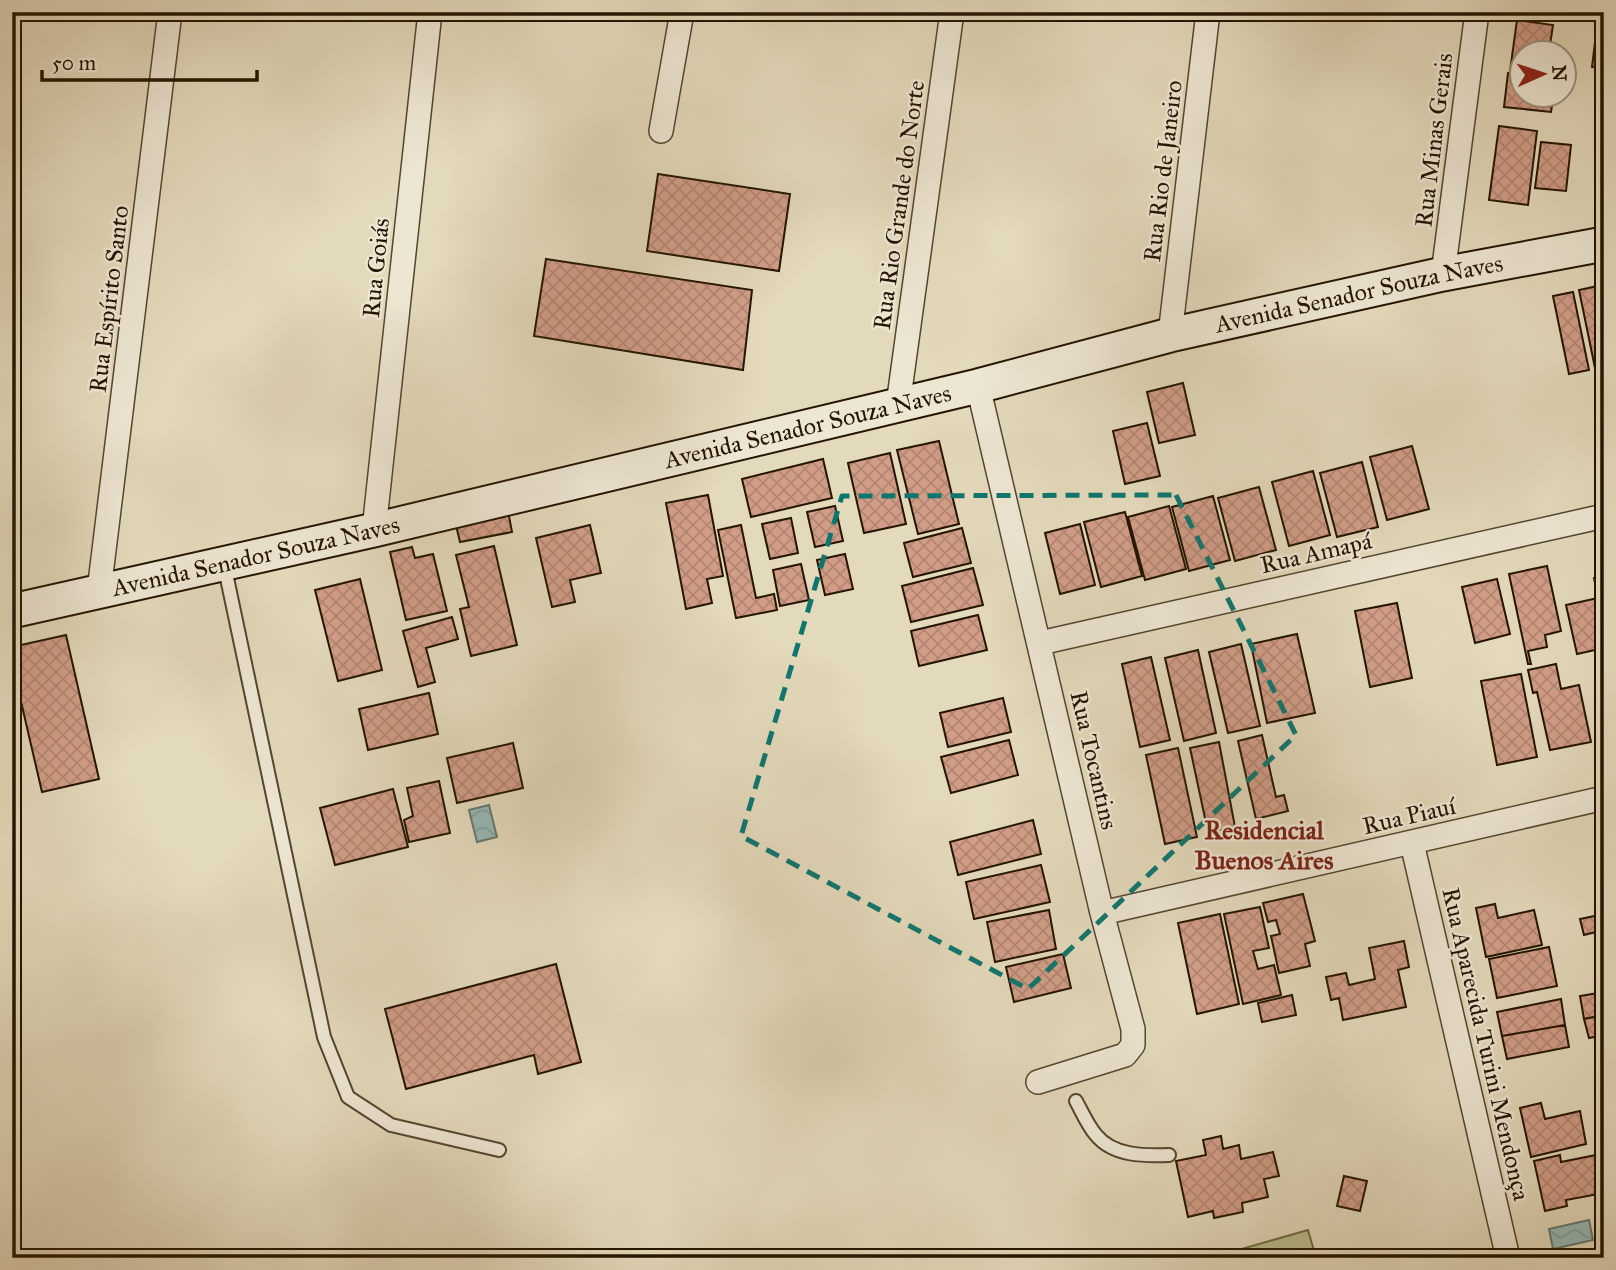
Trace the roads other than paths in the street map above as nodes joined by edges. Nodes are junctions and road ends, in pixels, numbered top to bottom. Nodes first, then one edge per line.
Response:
1 (170, 12) edge
2 (430, 12) edge
3 (682, 12) edge
4 (952, 12) edge
5 (1208, 12) edge
6 (1477, 12) edge
7 (660, 131) dead end
8 (1604, 244) edge
9 (1443, 274) junction
10 (1170, 335) junction
11 (978, 386) junction
12 (898, 405) junction
13 (1604, 516) edge
14 (374, 530) junction
15 (224, 564) junction
16 (99, 591) junction
17 (12, 611) edge
18 (1040, 643) junction
19 (1604, 798) edge
20 (1412, 843) junction
21 (1102, 913) junction
22 (1038, 1082) dead end
23 (1076, 1101) dead end
24 (499, 1150) dead end
25 (1169, 1155) dead end
26 (1508, 1258) edge

1 - 16 street, Rua Espírito Santo
2 - 14 street, Rua Goiás
3 - 7 street
4 - 12 street, Rua Rio Grande do Norte
5 - 10 street, Rua Rio de Janeiro
6 - 9 street, Rua Minas Gerais
8 - 9 street, Avenida Senador Souza Naves
9 - 10 street, Avenida Senador Souza Naves
10 - 11 street, Avenida Senador Souza Naves
11 - 12 street, Avenida Senador Souza Naves
11 - 18 street, Rua Tocantins
12 - 14 street, Avenida Senador Souza Naves
13 - 18 street, Rua Amapá
14 - 15 street, Avenida Senador Souza Naves
15 - 16 street, Avenida Senador Souza Naves
15 - 24 lane
16 - 17 street, Avenida Senador Souza Naves
18 - 21 street, Rua Tocantins
19 - 20 street, Rua Piauí
20 - 21 street, Rua Piauí
20 - 26 street, Rua Aparecida Turini Mendonça
21 - 22 street, Rua Tocantins
23 - 25 lane

